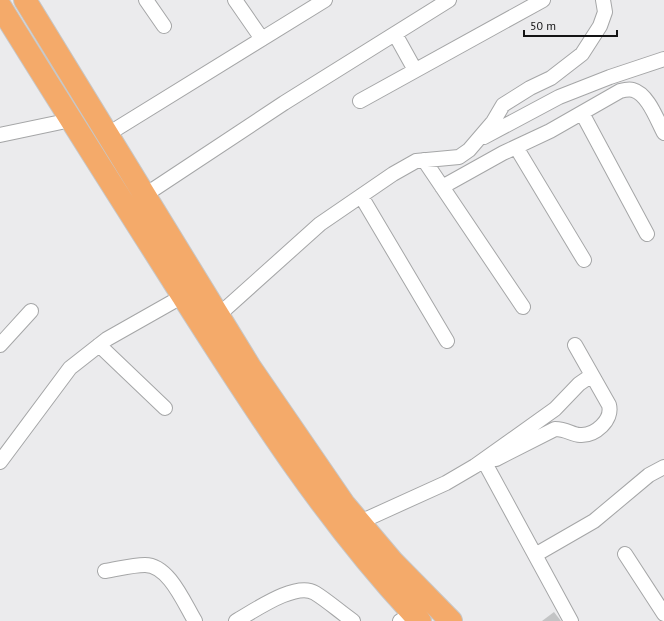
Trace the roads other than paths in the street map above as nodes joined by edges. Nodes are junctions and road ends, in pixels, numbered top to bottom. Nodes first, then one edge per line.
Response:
1 (24, 0) edge
2 (146, 0) edge
3 (235, 0) edge
4 (325, 0) edge
5 (449, 0) edge
6 (543, 0) edge
7 (604, 0) edge
8 (0, 6) edge
9 (164, 26) dead end
10 (395, 34) junction
11 (262, 39) junction
12 (664, 59) edge
13 (415, 70) junction
14 (360, 101) dead end
15 (582, 113) junction
16 (71, 120) junction
17 (664, 133) edge
18 (108, 134) junction
19 (0, 135) edge
20 (479, 140) junction
21 (516, 147) junction
22 (424, 160) junction
23 (442, 187) junction
24 (145, 196) junction
25 (361, 196) junction
26 (647, 234) dead end
27 (584, 260) dead end
28 (183, 296) junction
29 (523, 306) dead end
30 (31, 310) dead end
31 (211, 322) junction
32 (447, 341) dead end
33 (0, 344) edge
34 (99, 345) junction
35 (575, 345) dead end
36 (592, 375) junction
37 (165, 408) dead end
38 (0, 462) edge
39 (480, 464) junction
40 (664, 467) edge
41 (360, 522) junction
42 (625, 554) dead end
43 (535, 555) junction
44 (105, 571) dead end
45 (664, 614) edge
46 (411, 619) edge
47 (195, 621) edge
48 (236, 621) edge
49 (353, 621) edge
50 (451, 621) edge
51 (571, 621) edge
52 (656, 621) edge

1 - 18 main road
2 - 9 street
3 - 11 street
4 - 11 street
5 - 10 street
6 - 13 street
7 - 20 street
8 - 16 main road
10 - 13 street
10 - 24 street
11 - 18 street
12 - 20 street
13 - 14 street
15 - 17 street
15 - 21 street
15 - 26 street
16 - 19 street
16 - 28 main road
18 - 24 main road
20 - 22 street
21 - 23 street
21 - 27 street
22 - 23 street
22 - 25 street
23 - 29 street
24 - 31 main road
25 - 31 street
25 - 32 street
28 - 31 main road
28 - 34 street
30 - 33 street
31 - 41 main road
31 - 46 main road
34 - 37 street
34 - 38 street
35 - 36 street
36 - 39 street
36 - 39 street
39 - 41 street
39 - 43 street
40 - 43 street
41 - 50 main road
42 - 45 street
43 - 51 street
44 - 47 street
45 - 52 street
48 - 49 street

